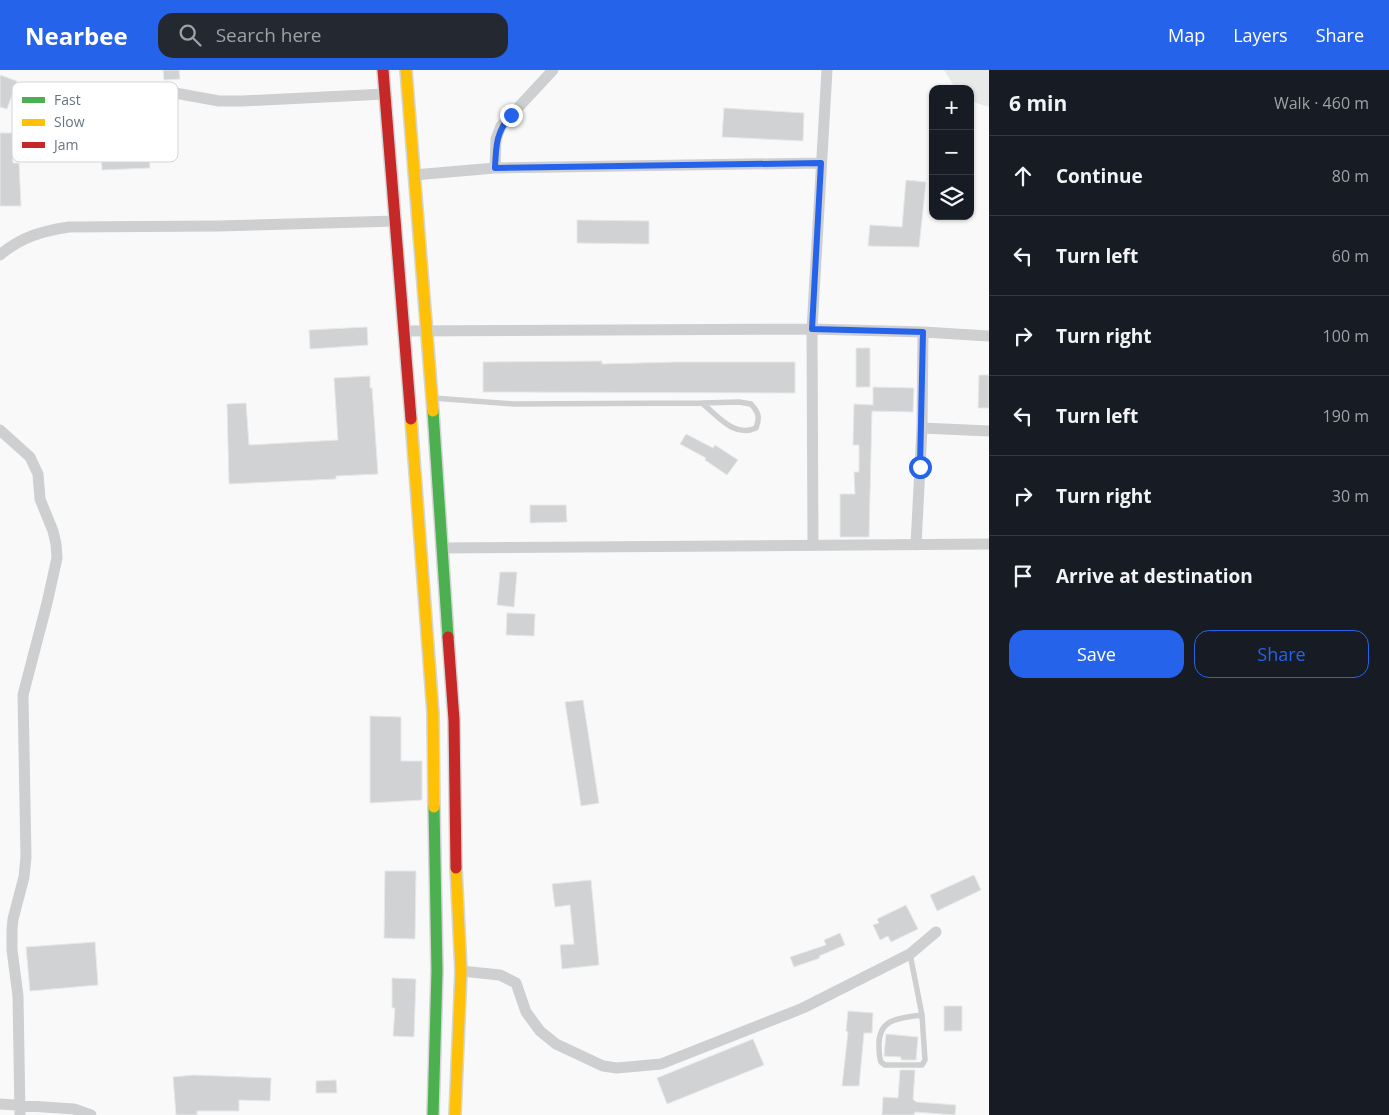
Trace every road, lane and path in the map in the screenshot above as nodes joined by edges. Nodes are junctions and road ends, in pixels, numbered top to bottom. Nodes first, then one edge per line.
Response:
1 (383, 70) edge
2 (406, 70) edge
3 (553, 70) edge
4 (827, 70) edge
5 (178, 93) edge
6 (385, 94) junction
7 (821, 163) junction
8 (495, 168) junction
9 (414, 175) junction
10 (396, 221) junction
11 (0, 255) edge
12 (812, 329) junction
13 (427, 330) junction
14 (405, 331) junction
15 (923, 332) junction
16 (989, 336) edge
17 (431, 398) junction
18 (702, 403) junction
19 (922, 428) junction
20 (0, 430) edge
21 (989, 432) edge
22 (916, 544) junction
23 (989, 544) edge
24 (813, 545) junction
25 (442, 548) junction
26 (444, 591) junction
27 (425, 592) junction
28 (12, 930) junction
29 (0, 931) edge
30 (936, 932) dead end
31 (12, 950) junction
32 (0, 953) edge
33 (910, 954) junction
34 (461, 970) junction
35 (922, 1014) junction
36 (0, 1104) edge
37 (20, 1110) edge
38 (91, 1115) edge
39 (433, 1115) edge
40 (456, 1115) edge

1 - 6 main road
2 - 9 main road
3 - 8 street
4 - 7 street
5 - 6 street
6 - 10 main road
7 - 8 street
7 - 12 street
8 - 9 street
9 - 13 main road
10 - 11 street
10 - 14 main road
12 - 13 street
12 - 15 street
12 - 24 street
13 - 14 street
13 - 17 main road
14 - 27 main road
15 - 16 street
15 - 19 street
17 - 18 lane
17 - 25 main road
18 - 18 lane
19 - 21 street
19 - 22 street
20 - 28 street
22 - 23 street
22 - 24 street
24 - 25 street
25 - 26 main road
26 - 27 main road
26 - 34 main road
27 - 39 main road
28 - 29 street
28 - 31 street
30 - 33 street
31 - 32 street
31 - 37 street
33 - 34 street
33 - 35 lane
34 - 40 main road
35 - 35 lane
36 - 37 street
37 - 38 street

